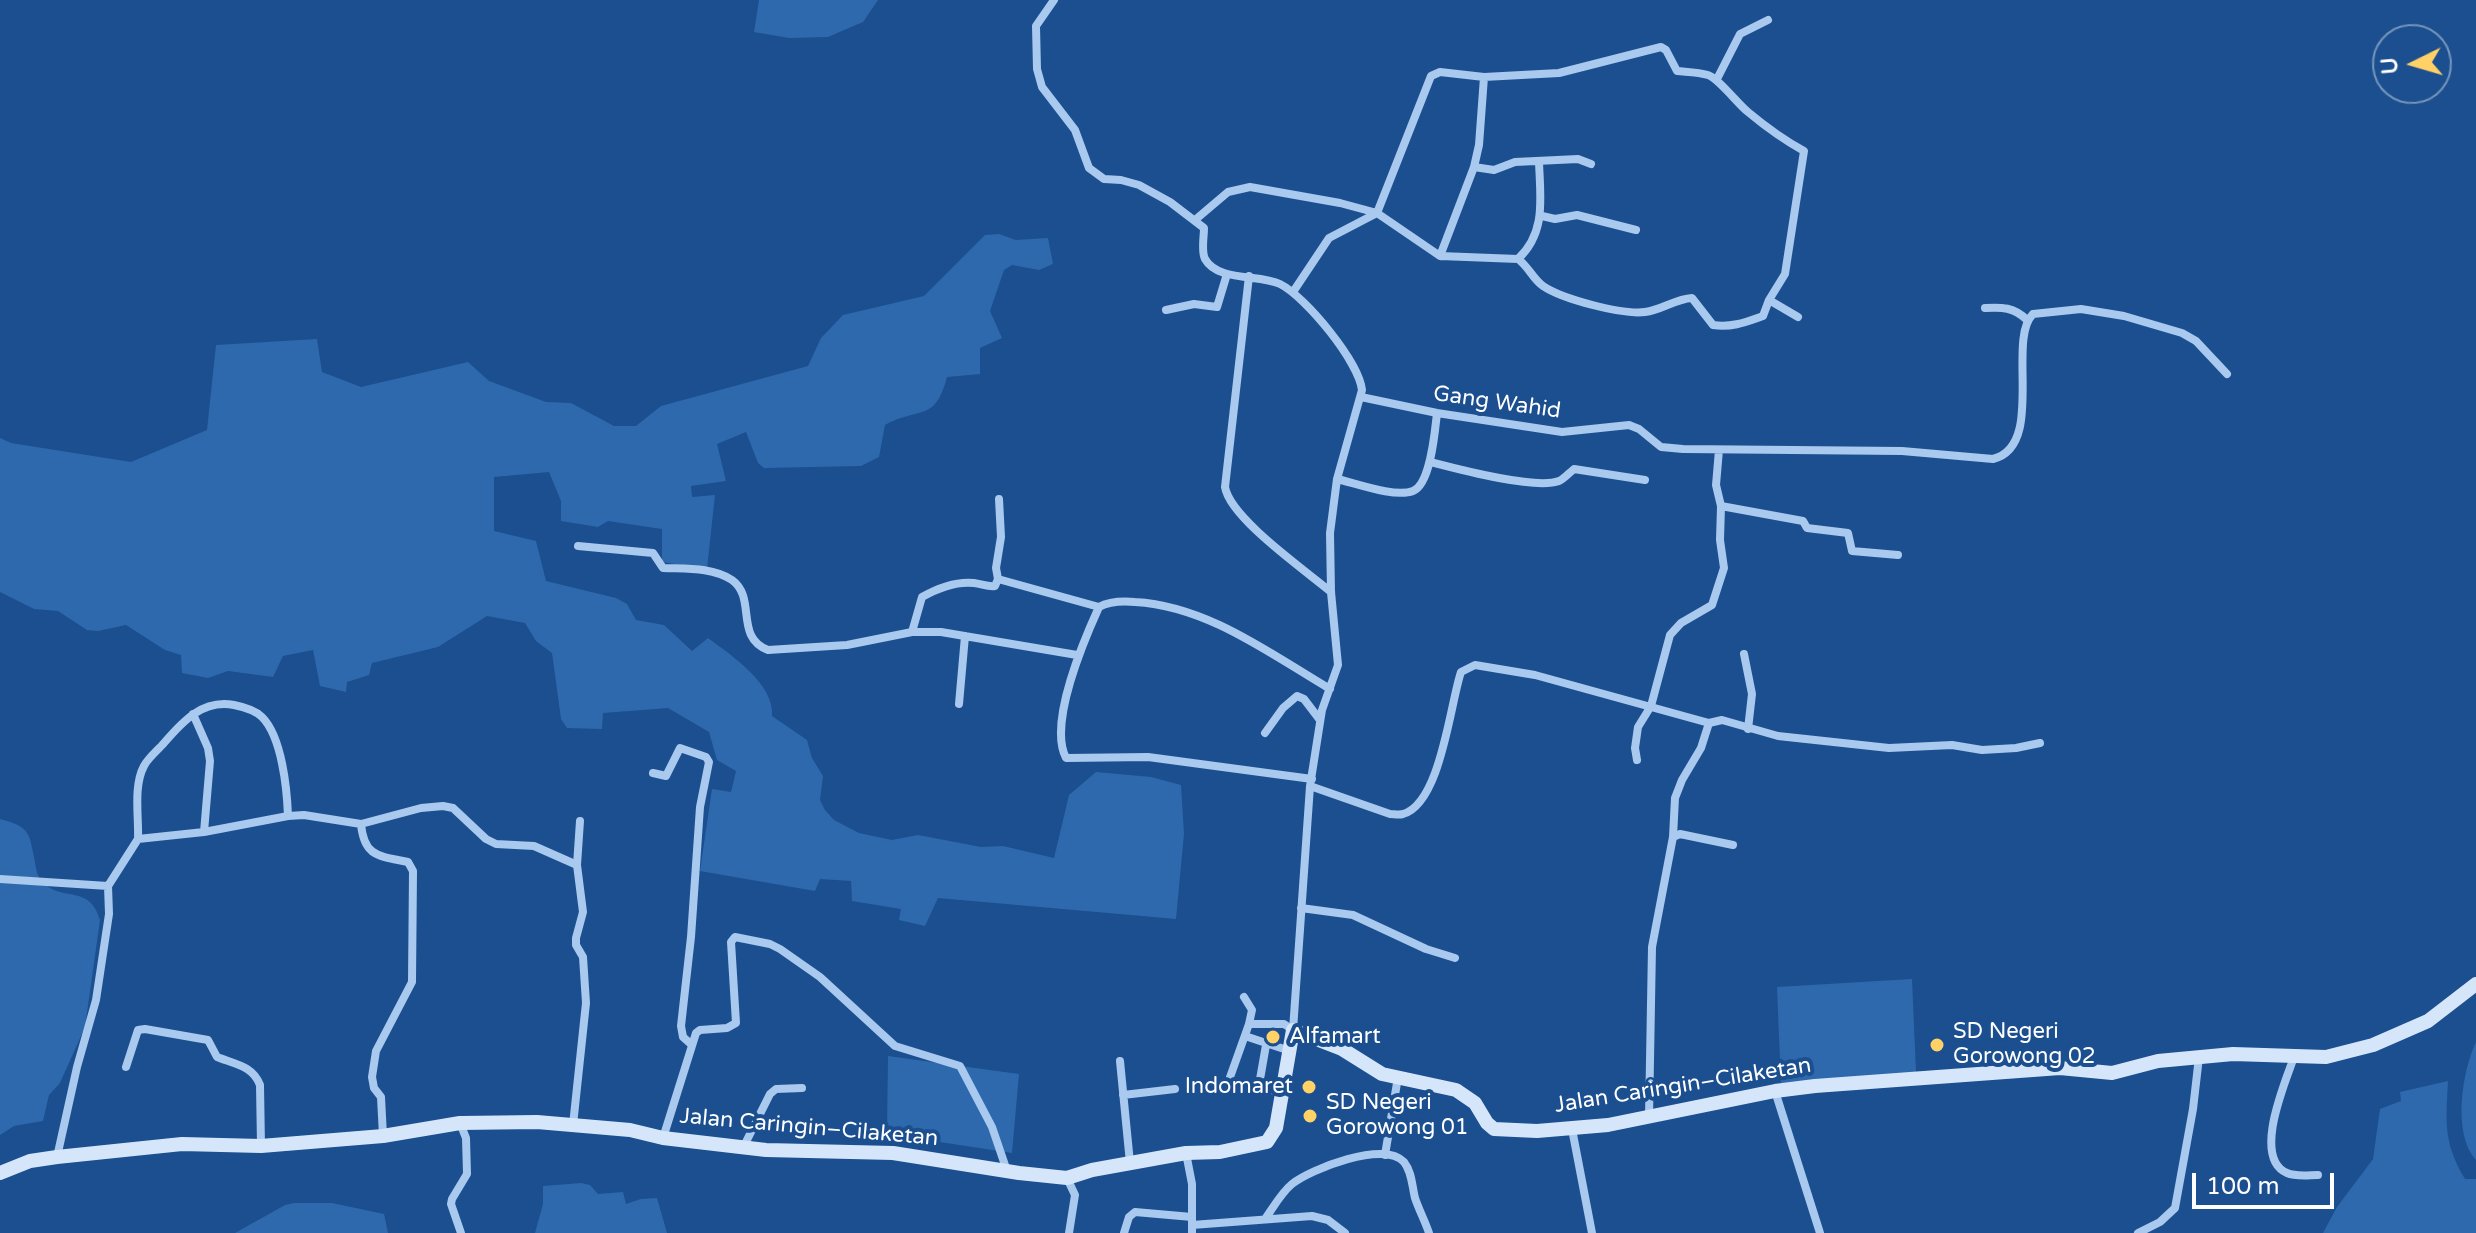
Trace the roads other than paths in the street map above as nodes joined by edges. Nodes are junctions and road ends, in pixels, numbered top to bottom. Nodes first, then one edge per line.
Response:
1 (1054, 0) edge
2 (1768, 20) dead end
3 (1484, 77) junction
4 (1717, 79) junction
5 (1539, 161) junction
6 (1591, 164) dead end
7 (1474, 167) junction
8 (1377, 213) junction
9 (1542, 216) junction
10 (1195, 220) junction
11 (1636, 230) dead end
12 (1440, 256) junction
13 (1518, 259) junction
14 (1227, 274) junction
15 (1249, 276) junction
16 (1293, 292) junction
17 (1769, 300) junction
18 (1985, 308) dead end
19 (1166, 310) dead end
20 (1798, 317) dead end
21 (2027, 320) junction
22 (2227, 374) dead end
23 (1361, 397) junction
24 (1437, 413) junction
25 (1719, 450) junction
26 (1430, 462) junction
27 (1337, 479) junction
28 (1645, 480) dead end
29 (999, 499) dead end
30 (1721, 506) junction
31 (578, 546) dead end
32 (1898, 555) dead end
33 (998, 579) junction
34 (1331, 592) junction
35 (1099, 607) junction
36 (912, 632) junction
37 (965, 636) junction
38 (1744, 654) dead end
39 (1077, 655) junction
40 (1330, 689) junction
41 (959, 704) dead end
42 (1651, 706) junction
43 (193, 714) junction
44 (1320, 720) junction
45 (1709, 723) junction
46 (1748, 729) junction
47 (1265, 733) dead end
48 (2040, 743) dead end
49 (1637, 760) dead end
50 (653, 773) dead end
51 (1311, 782) junction
52 (288, 816) junction
53 (580, 821) dead end
54 (361, 824) junction
55 (204, 832) junction
56 (1673, 837) junction
57 (138, 839) junction
58 (1733, 845) dead end
59 (577, 865) junction
60 (0, 879) edge
61 (108, 886) junction
62 (1301, 908) junction
63 (1455, 958) dead end
64 (2476, 984) edge
65 (1244, 997) dead end
66 (1249, 1024) junction
67 (1293, 1030) junction
68 (1245, 1036) junction
69 (692, 1045) junction
70 (1266, 1045) junction
71 (1290, 1051) junction
72 (2199, 1057) junction
73 (2294, 1057) junction
74 (1120, 1061) dead end
75 (126, 1067) dead end
76 (1398, 1077) junction
77 (1229, 1080) dead end
78 (802, 1088) dead end
79 (1175, 1089) dead end
80 (1775, 1091) junction
81 (1284, 1092) junction
82 (1123, 1095) junction
83 (1649, 1118) junction
84 (460, 1123) junction
85 (573, 1125) junction
86 (1572, 1129) junction
87 (383, 1136) junction
88 (663, 1138) junction
89 (261, 1146) junction
90 (743, 1148) junction
91 (1186, 1153) junction
92 (1385, 1155) junction
93 (57, 1157) junction
94 (1130, 1163) junction
95 (1007, 1171) junction
96 (0, 1173) edge
97 (2318, 1175) dead end
98 (1067, 1178) junction
99 (1265, 1219) junction
100 (2160, 1222) junction
101 (1192, 1225) edge
102 (461, 1233) edge
103 (1069, 1233) edge
104 (1124, 1233) edge
105 (1345, 1233) edge
106 (1429, 1233) edge
107 (1592, 1233) edge
108 (1820, 1233) edge
109 (2138, 1233) edge
110 (2160, 1233) edge

1 - 10 street
2 - 4 street
3 - 4 street
3 - 7 street
3 - 8 street
4 - 17 street
5 - 6 street
5 - 7 street
5 - 9 street
7 - 12 street
8 - 10 street
8 - 12 street
8 - 16 street
9 - 11 street
9 - 13 street
10 - 14 street
12 - 13 street
13 - 17 street
14 - 15 street
14 - 19 street
15 - 16 street
15 - 34 street
16 - 23 street
17 - 20 street
18 - 21 street
21 - 22 street
21 - 25 street, Gang Wahid
23 - 24 street, Gang Wahid
23 - 27 street
24 - 25 street, Gang Wahid
24 - 26 street
25 - 30 street
26 - 27 street
26 - 28 street
27 - 34 street
29 - 33 street
30 - 32 street
30 - 42 street
31 - 36 street
33 - 35 street
33 - 36 street
34 - 40 street
35 - 39 street
35 - 40 street
36 - 37 street
37 - 39 street
37 - 41 street
38 - 46 street
39 - 51 street
40 - 44 street
42 - 45 street
42 - 49 street
42 - 51 street
43 - 52 street
43 - 55 street
43 - 57 street
44 - 47 street
44 - 51 street
45 - 46 street
45 - 56 street
46 - 48 street
50 - 69 street
51 - 62 street
52 - 54 street
52 - 55 street
53 - 59 street
54 - 59 street
54 - 87 street
55 - 57 street
56 - 58 street
56 - 83 street
57 - 61 street
59 - 85 street
60 - 61 street
61 - 93 street
62 - 63 street
62 - 67 street
64 - 73 street, Jalan Caringin–Cilaketan
65 - 66 street
66 - 67 street
66 - 68 street
67 - 71 street, Jalan Caringin–Cilaketan
67 - 76 street, Jalan Caringin–Cilaketan
68 - 70 street
68 - 77 street
69 - 88 street
69 - 95 street
70 - 71 street
70 - 81 street
71 - 81 street, Jalan Caringin–Cilaketan
72 - 73 street, Jalan Caringin–Cilaketan
72 - 80 street, Jalan Caringin–Cilaketan
72 - 100 street
73 - 97 street
74 - 82 street
75 - 89 street
76 - 86 street, Jalan Caringin–Cilaketan
76 - 92 street
78 - 90 street
79 - 82 street
80 - 83 street, Jalan Caringin–Cilaketan
80 - 108 street
81 - 91 street, Jalan Caringin–Cilaketan
82 - 94 street
83 - 86 street, Jalan Caringin–Cilaketan
84 - 85 street, Jalan Caringin–Cilaketan
84 - 87 street, Jalan Caringin–Cilaketan
84 - 102 street
85 - 88 street, Jalan Caringin–Cilaketan
86 - 107 street
87 - 89 street, Jalan Caringin–Cilaketan
88 - 90 street, Jalan Caringin–Cilaketan
89 - 93 street, Jalan Caringin–Cilaketan
90 - 95 street, Jalan Caringin–Cilaketan
91 - 94 street, Jalan Caringin–Cilaketan
91 - 101 street
92 - 99 street
92 - 106 street
93 - 96 street, Jalan Caringin–Cilaketan
94 - 98 street, Jalan Caringin–Cilaketan
95 - 98 street, Jalan Caringin–Cilaketan
98 - 103 street
99 - 101 street
99 - 105 street
100 - 109 street
100 - 110 street
101 - 104 street

